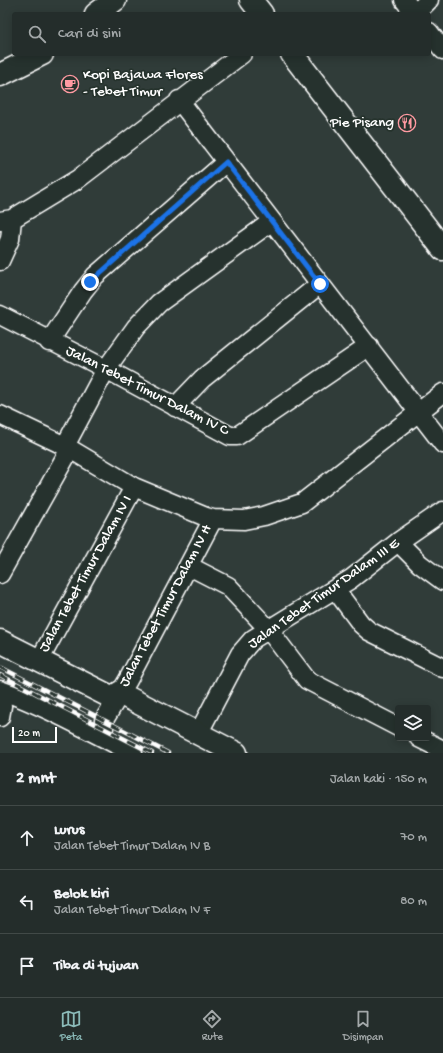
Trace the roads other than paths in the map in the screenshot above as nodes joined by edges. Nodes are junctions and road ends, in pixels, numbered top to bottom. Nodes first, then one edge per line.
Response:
1 (115, 0) edge
2 (251, 0) edge
3 (404, 0) edge
4 (429, 0) edge
5 (99, 12) edge
6 (260, 12) edge
7 (413, 12) edge
8 (417, 12) edge
9 (431, 35) edge
10 (443, 50) edge
11 (38, 56) edge
12 (239, 56) edge
13 (294, 56) edge
14 (0, 75) edge
15 (179, 100) junction
16 (226, 162) junction
17 (6, 220) edge
18 (271, 222) junction
19 (443, 249) edge
20 (0, 261) edge
21 (320, 284) junction
22 (0, 315) edge
23 (49, 342) junction
24 (369, 346) junction
25 (106, 369) junction
26 (443, 393) edge
27 (175, 407) junction
28 (419, 411) junction
29 (0, 417) edge
30 (443, 444) edge
31 (67, 447) junction
32 (134, 487) junction
33 (443, 511) edge
34 (213, 519) junction
35 (398, 542) junction
36 (189, 566) junction
37 (0, 574) edge
38 (443, 581) edge
39 (334, 589) junction
40 (269, 630) junction
41 (0, 641) edge
42 (39, 661) junction
43 (443, 668) edge
44 (0, 691) edge
45 (119, 693) junction
46 (0, 717) edge
47 (395, 725) edge
48 (198, 734) junction
49 (425, 741) edge
50 (105, 744) edge
51 (443, 750) edge
52 (133, 753) edge
53 (236, 753) edge

1 - 5 street
2 - 6 street
3 - 7 street
4 - 8 street
9 - 10 street
11 - 14 street
12 - 15 street
13 - 19 street
15 - 16 street
15 - 17 street
16 - 18 street
16 - 23 street
17 - 20 street
18 - 21 street
18 - 25 street
21 - 24 street
21 - 27 street
22 - 23 street, Jalan Tebet Timur Dalam IV C
23 - 25 street, Jalan Tebet Timur Dalam IV C
24 - 27 street, Jalan Tebet Timur Dalam IV C
24 - 28 street
25 - 27 street, Jalan Tebet Timur Dalam IV C
25 - 31 street
26 - 28 street
28 - 30 street
28 - 34 street
29 - 31 street
31 - 32 street
31 - 37 street
32 - 34 street
32 - 42 street, Jalan Tebet Timur Dalam IV I
33 - 35 street, Jalan Tebet Timur Dalam III E
34 - 36 street, Jalan Tebet Timur Dalam IV H
35 - 38 street
35 - 39 street, Jalan Tebet Timur Dalam III E
36 - 40 street
36 - 45 street, Jalan Tebet Timur Dalam IV H
39 - 40 street, Jalan Tebet Timur Dalam III E
39 - 43 street
40 - 47 street
40 - 48 street, Jalan Tebet Timur Dalam III E
41 - 42 street
42 - 45 street
44 - 46 street
44 - 50 street
45 - 48 street
45 - 50 street, Jalan Tebet Timur Dalam IV H
48 - 53 street
49 - 51 street
50 - 52 street

